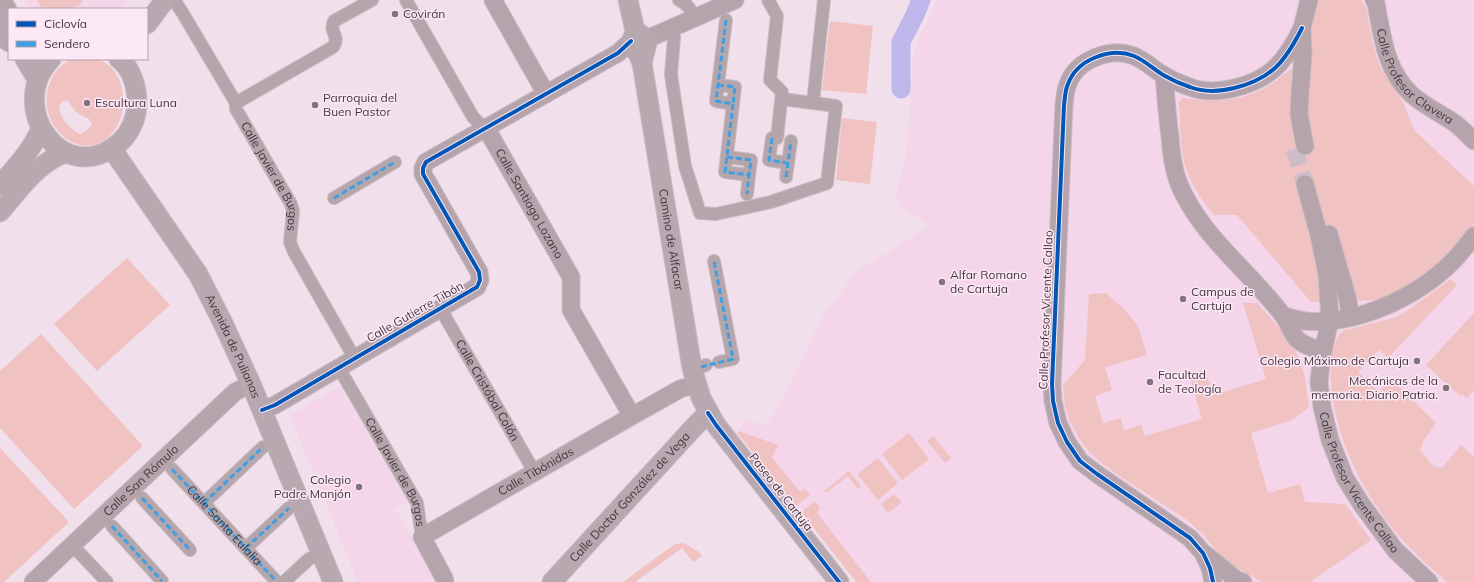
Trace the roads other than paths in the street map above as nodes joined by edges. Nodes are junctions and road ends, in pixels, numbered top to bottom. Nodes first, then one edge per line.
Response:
1 (3, 0) edge
2 (153, 0) edge
3 (166, 0) edge
4 (171, 0) edge
5 (372, 0) edge
6 (406, 0) edge
7 (492, 0) edge
8 (628, 0) edge
9 (637, 0) edge
10 (679, 0) edge
11 (735, 0) edge
12 (768, 0) edge
13 (824, 0) edge
14 (1309, 0) edge
15 (1374, 0) edge
16 (147, 8) edge
17 (8, 10) edge
18 (0, 16) edge
19 (695, 18) junction
20 (726, 20) dead end
21 (8, 22) edge
22 (148, 23) edge
23 (1302, 28) junction
24 (0, 34) edge
25 (8, 41) edge
26 (642, 42) junction
27 (26, 60) edge
28 (50, 60) edge
29 (123, 60) edge
30 (1164, 75) junction
31 (37, 79) junction
32 (718, 85) junction
33 (546, 94) junction
34 (782, 99) junction
35 (236, 103) junction
36 (813, 103) junction
37 (733, 104) junction
38 (41, 129) junction
39 (485, 129) junction
40 (791, 141) dead end
41 (1474, 141) edge
42 (1299, 147) tunnel mouth
43 (112, 149) junction
44 (65, 152) junction
45 (396, 162) dead end
46 (788, 163) junction
47 (786, 177) dead end
48 (1, 182) edge
49 (747, 194) dead end
50 (334, 198) dead end
51 (0, 212) edge
52 (1474, 236) edge
53 (714, 261) dead end
54 (440, 308) junction
55 (1284, 316) junction
56 (1350, 317) junction
57 (1330, 320) junction
58 (1323, 351) junction
59 (355, 359) junction
60 (719, 362) dead end
61 (339, 368) junction
62 (701, 372) junction
63 (251, 384) junction
64 (262, 410) junction
65 (708, 413) junction
66 (632, 416) junction
67 (263, 446) dead end
68 (172, 470) dead end
69 (535, 473) junction
70 (142, 498) dead end
71 (204, 503) junction
72 (289, 508) dead end
73 (112, 526) dead end
74 (422, 538) junction
75 (72, 545) junction
76 (246, 548) junction
77 (190, 550) dead end
78 (1203, 552) junction
79 (321, 553) junction
80 (162, 581) dead end
81 (280, 581) edge
82 (1234, 581) edge
83 (33, 582) edge
84 (107, 582) edge
85 (334, 582) edge
86 (445, 582) edge
87 (552, 582) edge
88 (839, 582) edge
89 (1213, 582) edge
90 (1429, 582) edge

1 - 17 street
2 - 16 main road
3 - 22 main road
4 - 35 street, Calle Javier de Burgos
5 - 35 street
6 - 39 street, Calle Santiago Lozano
7 - 33 street
8 - 26 main road, Camino de Alfacar
9 - 26 main road, Camino de Alfacar
10 - 19 street
11 - 19 street, Calle Gutierre Tibón
12 - 34 street
13 - 36 street
14 - 23 street
15 - 41 street, Calle Profesor Clavera
18 - 21 main road
19 - 26 street, Calle Gutierre Tibón
20 - 32 street
23 - 30 street, Calle Profesor Vicente Callao
23 - 42 street
24 - 25 main road
26 - 33 street, Calle Gutierre Tibón
26 - 36 street, Camino de Alfacar
26 - 62 main road, Camino de Alfacar
27 - 31 main road
28 - 31 main road
29 - 43 main road
30 - 55 street
30 - 78 street, Calle Profesor Vicente Callao
31 - 38 main road
32 - 37 street
32 - 37 street
33 - 39 street, Calle Gutierre Tibón
34 - 36 street
34 - 46 street
35 - 59 street, Calle Javier de Burgos
37 - 49 street
38 - 44 main road
38 - 48 main road
39 - 54 street, Calle Gutierre Tibón
39 - 66 street, Calle Santiago Lozano
40 - 46 street
43 - 44 main road
43 - 63 main road, Avenida de Pulianas
44 - 51 main road
45 - 50 street
46 - 47 street
52 - 56 street
53 - 60 street
54 - 59 street, Calle Gutierre Tibón
54 - 69 street, Calle Cristóbal Colón
55 - 57 street
55 - 58 street
56 - 57 street
56 - 57 street
57 - 58 street, Calle Profesor Vicente Callao
58 - 90 street, Calle Profesor Vicente Callao
59 - 61 street, Calle Gutierre Tibón
61 - 64 street, Calle Gutierre Tibón
61 - 74 street, Calle Javier de Burgos
62 - 65 main road, Camino de Alfacar
62 - 66 street, Calle Tibónidas
63 - 64 main road, Avenida de Pulianas
63 - 75 street, Calle San Rómulo
64 - 79 main road, Avenida de Pulianas
65 - 87 main road, Calle Doctor González de Vega
65 - 88 main road, Paseo de Cartuja
66 - 69 street, Calle Tibónidas
67 - 71 street
68 - 71 street, Calle Santa Eulalia
69 - 74 street, Calle Tibónidas
70 - 77 street
71 - 76 street, Calle Santa Eulalia
72 - 76 street
73 - 80 street
74 - 86 street
75 - 83 street, Calle San Rómulo
75 - 84 street
76 - 81 street, Calle Santa Eulalia
78 - 82 street
78 - 89 street, Calle Profesor Vicente Callao
79 - 81 street
79 - 85 main road, Avenida de Pulianas

